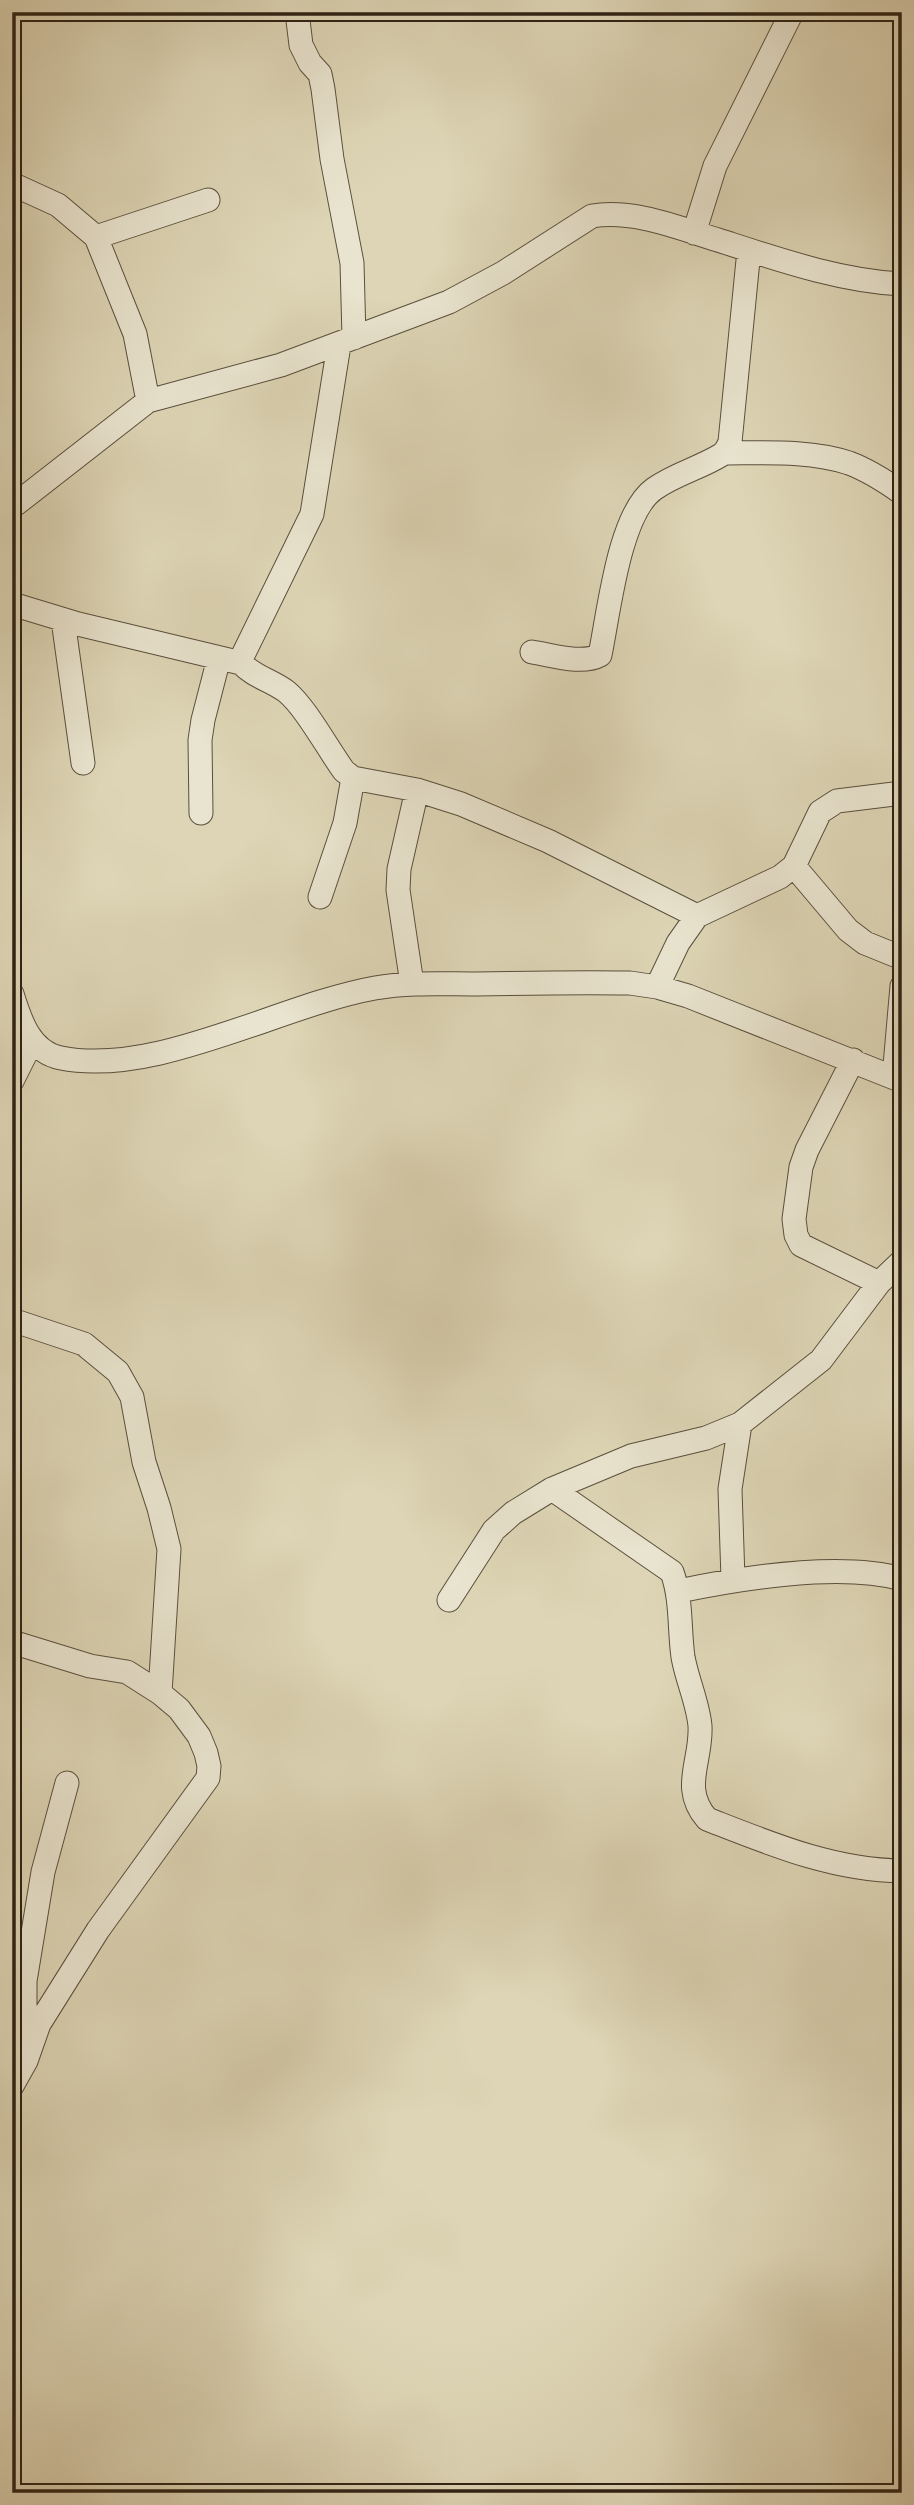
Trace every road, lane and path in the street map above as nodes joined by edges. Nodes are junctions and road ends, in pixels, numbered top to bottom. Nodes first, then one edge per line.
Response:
1 (297, 12) edge
2 (792, 12) edge
3 (12, 184) edge
4 (208, 200) dead end
5 (694, 233) junction
6 (96, 237) junction
7 (749, 250) junction
8 (902, 285) edge
9 (346, 341) junction
10 (148, 401) junction
11 (724, 453) junction
12 (902, 493) edge
13 (14, 509) edge
14 (12, 604) edge
15 (63, 620) junction
16 (532, 652) dead end
17 (230, 661) junction
18 (83, 763) dead end
19 (353, 778) junction
20 (417, 790) junction
21 (902, 793) edge
22 (201, 813) dead end
23 (794, 866) junction
24 (320, 897) dead end
25 (697, 916) junction
26 (902, 958) edge
27 (412, 984) junction
28 (902, 986) edge
29 (657, 987) junction
30 (12, 994) edge
31 (32, 1041) junction
32 (853, 1060) junction
33 (898, 1079) edge
34 (12, 1080) edge
35 (902, 1261) edge
36 (879, 1283) junction
37 (12, 1320) edge
38 (740, 1424) junction
39 (552, 1489) junction
40 (733, 1579) junction
41 (902, 1579) edge
42 (679, 1591) junction
43 (449, 1600) dead end
44 (12, 1642) edge
45 (160, 1693) junction
46 (67, 1783) dead end
47 (902, 1871) edge
48 (32, 2043) junction
49 (12, 2086) edge

1 - 9 street
2 - 5 street
3 - 6 street
4 - 6 street
5 - 7 street
5 - 9 street
6 - 10 street
7 - 8 street
7 - 11 street
9 - 10 street
9 - 17 street
10 - 13 street
11 - 12 street
11 - 16 street
14 - 15 street
15 - 17 street
15 - 18 street
17 - 19 street
17 - 22 street
19 - 20 street
19 - 24 street
20 - 25 street
20 - 27 street
21 - 23 street
23 - 25 street
23 - 26 street
25 - 29 street
27 - 29 street
27 - 31 street
28 - 33 street
29 - 32 street
30 - 31 street
31 - 34 street
32 - 33 street
32 - 36 street
35 - 36 street
36 - 38 street
37 - 45 street
38 - 39 street
38 - 40 street
39 - 42 street
39 - 43 street
40 - 41 street
40 - 42 street
42 - 47 street
44 - 45 street
45 - 48 street
46 - 48 street
48 - 49 street

